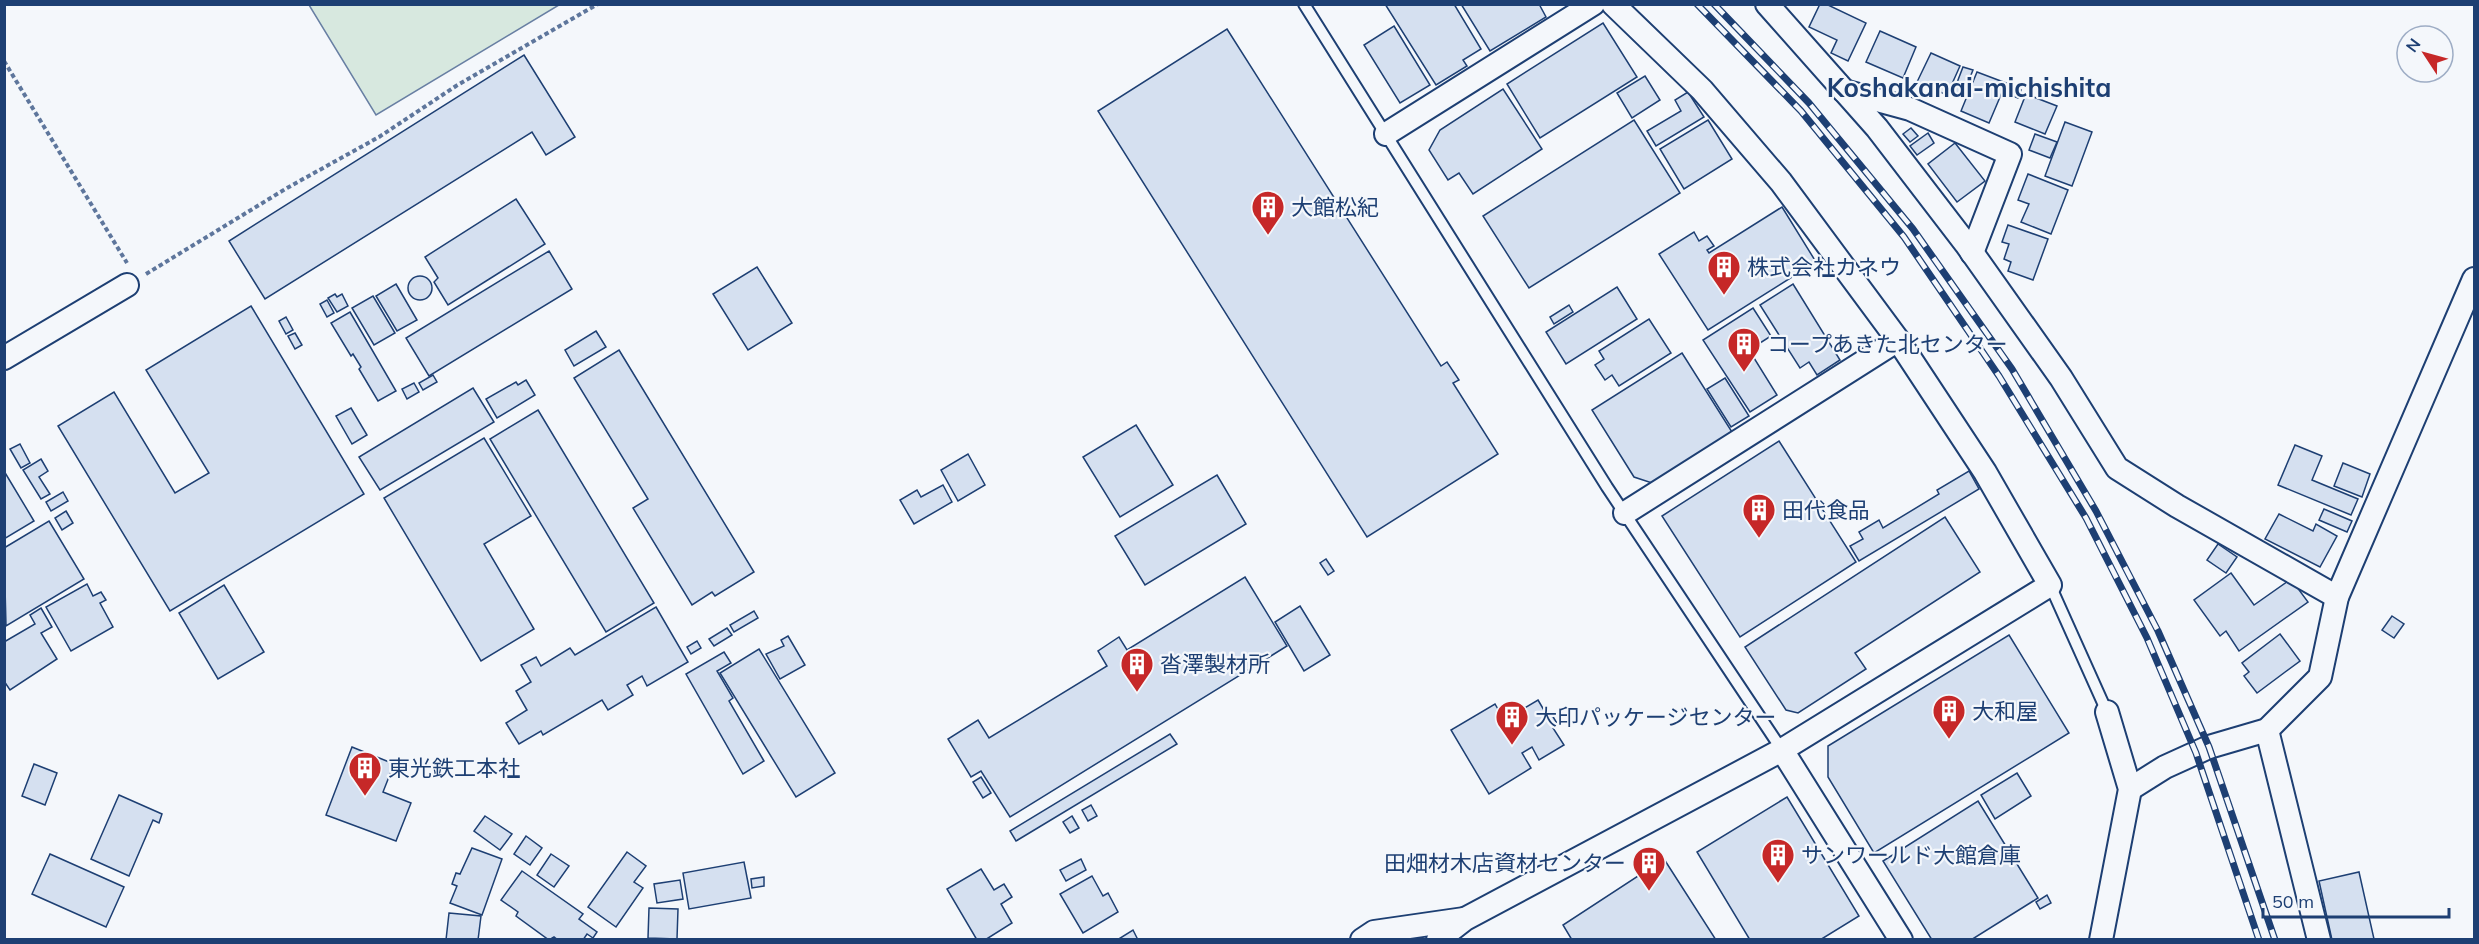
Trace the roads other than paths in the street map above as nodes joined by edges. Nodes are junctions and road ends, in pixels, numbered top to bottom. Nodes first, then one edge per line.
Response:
1 (1304, 4) edge
2 (1593, 4) edge
3 (1613, 4) edge
4 (1767, 4) edge
5 (1844, 91) junction
6 (1386, 134) junction
7 (1972, 253) junction
8 (2475, 279) edge
9 (132, 282) road end
10 (1898, 340) junction
11 (4, 358) edge
12 (1625, 513) junction
13 (2050, 585) junction
14 (2337, 597) junction
15 (2107, 712) joint
16 (2267, 730) junction
17 (1782, 750) junction
18 (2130, 789) junction
19 (1465, 919) junction
20 (1362, 939) edge
21 (1438, 939) edge
22 (1901, 939) edge
23 (2101, 939) edge
24 (2319, 939) edge

1 - 6 lane
2 - 6 street
3 - 10 street
4 - 5 street
5 - 7 street
5 - 7 street
6 - 12 lane
7 - 14 street
8 - 14 street
9 - 11 street
10 - 12 street
10 - 13 street
12 - 17 lane
13 - 15 lane
13 - 17 street
14 - 16 street
15 - 18 street
16 - 18 street
16 - 24 street
17 - 19 street
17 - 22 street
18 - 23 street
19 - 20 street
19 - 21 street

